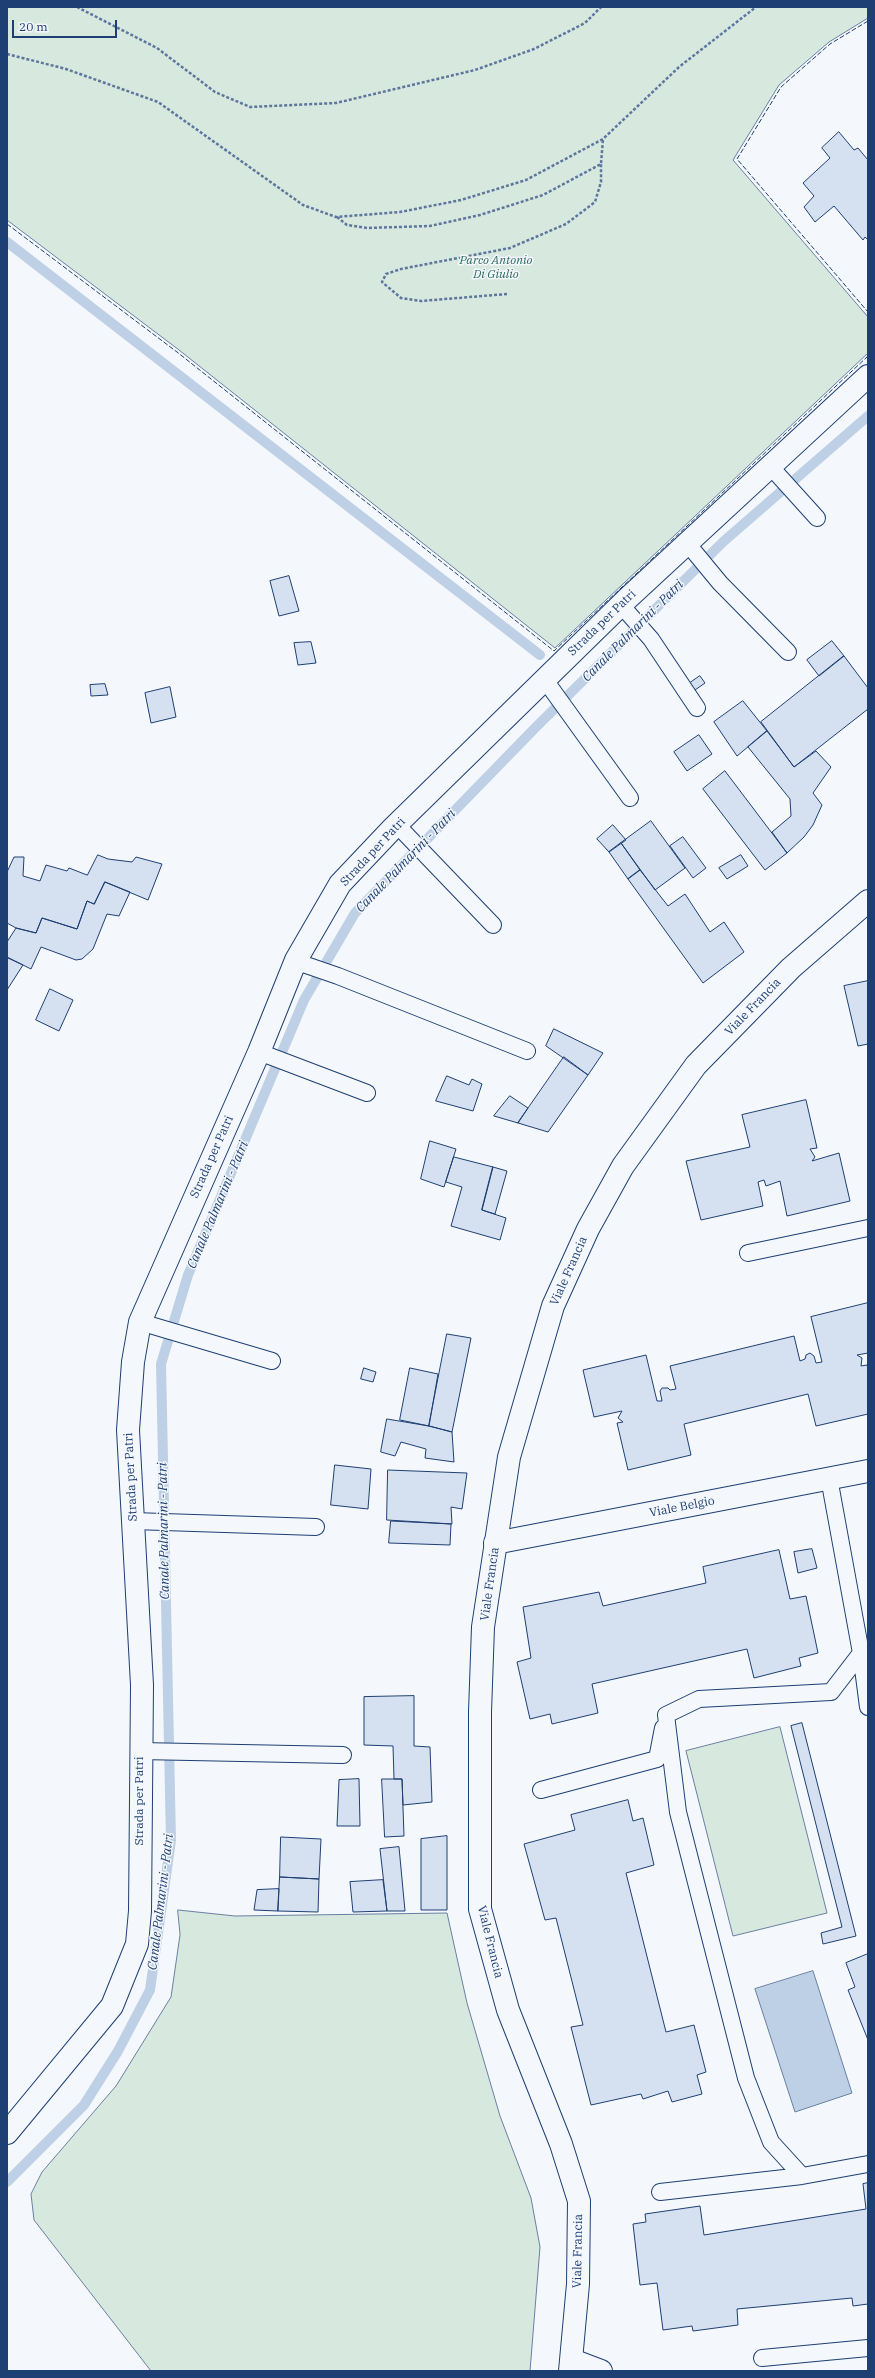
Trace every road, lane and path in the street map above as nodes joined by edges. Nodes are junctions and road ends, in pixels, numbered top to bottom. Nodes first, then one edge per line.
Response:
1 (77, 7) edge
2 (601, 7) edge
3 (756, 7) edge
4 (7, 54) edge
5 (603, 139) junction
6 (601, 164) junction
7 (336, 217) junction
8 (508, 294) dead end
9 (868, 376) edge
10 (773, 469) junction
11 (812, 514) dead end
12 (690, 547) junction
13 (625, 610) junction
14 (788, 652) dead end
15 (548, 685) junction
16 (697, 708) dead end
17 (630, 798) dead end
18 (401, 830) junction
19 (868, 901) edge
20 (494, 925) dead end
21 (301, 962) junction
22 (527, 1051) dead end
23 (264, 1054) junction
24 (367, 1093) dead end
25 (868, 1228) edge
26 (748, 1253) dead end
27 (147, 1325) junction
28 (272, 1361) dead end
29 (868, 1471) edge
30 (828, 1478) junction
31 (139, 1521) junction
32 (316, 1527) dead end
33 (495, 1543) junction
34 (861, 1653) junction
35 (868, 1707) edge
36 (666, 1715) junction
37 (146, 1752) junction
38 (343, 1755) dead end
39 (541, 1790) dead end
40 (7, 2133) edge
41 (868, 2164) edge
42 (802, 2176) junction
43 (660, 2192) dead end
44 (868, 2348) edge
45 (762, 2358) dead end
46 (571, 2366) edge
47 (601, 2371) edge

1 - 2 path
3 - 5 path
4 - 7 path
5 - 6 path
5 - 7 path
6 - 7 path
6 - 8 path
9 - 10 street, Strada per Patri
10 - 11 lane
10 - 12 street, Strada per Patri
12 - 13 street, Strada per Patri
12 - 14 lane
13 - 15 street, Strada per Patri
13 - 16 lane
15 - 17 lane
15 - 18 street, Strada per Patri
18 - 20 lane
18 - 21 street, Strada per Patri
19 - 33 street, Viale Francia
21 - 22 lane
21 - 23 street, Strada per Patri
23 - 24 lane
23 - 27 street, Strada per Patri
25 - 26 lane
27 - 28 lane
27 - 31 street, Strada per Patri
29 - 30 street, Viale Belgio
30 - 33 street, Viale Belgio
30 - 34 lane
31 - 32 lane
31 - 37 street, Strada per Patri
33 - 46 street, Viale Francia
34 - 35 lane
34 - 36 lane
36 - 39 lane
36 - 42 lane
37 - 38 lane
37 - 40 street, Strada per Patri
41 - 42 lane
42 - 43 lane
44 - 45 lane
46 - 47 street

